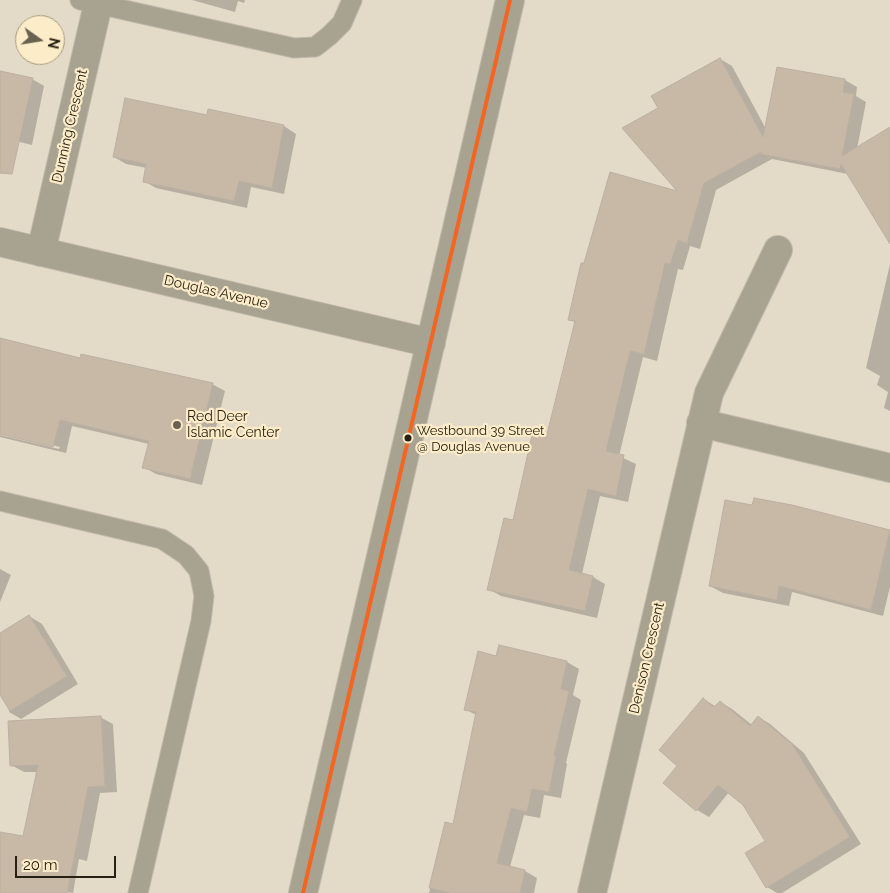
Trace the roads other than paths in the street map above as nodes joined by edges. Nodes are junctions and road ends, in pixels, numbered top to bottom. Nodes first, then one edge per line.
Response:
1 (352, 0) edge
2 (510, 0) edge
3 (93, 1) edge
4 (0, 242) edge
5 (778, 250) dead end
6 (41, 252) junction
7 (432, 343) junction
8 (701, 423) junction
9 (890, 468) edge
10 (0, 501) edge
11 (138, 893) edge
12 (303, 893) edge
13 (592, 893) edge

1 - 3 lane
2 - 7 street
3 - 6 street, Dunning Crescent
4 - 6 street, Douglas Avenue
5 - 8 street, Denison Crescent
6 - 7 street, Douglas Avenue
7 - 12 street
8 - 9 street
8 - 13 street, Denison Crescent
10 - 11 lane

